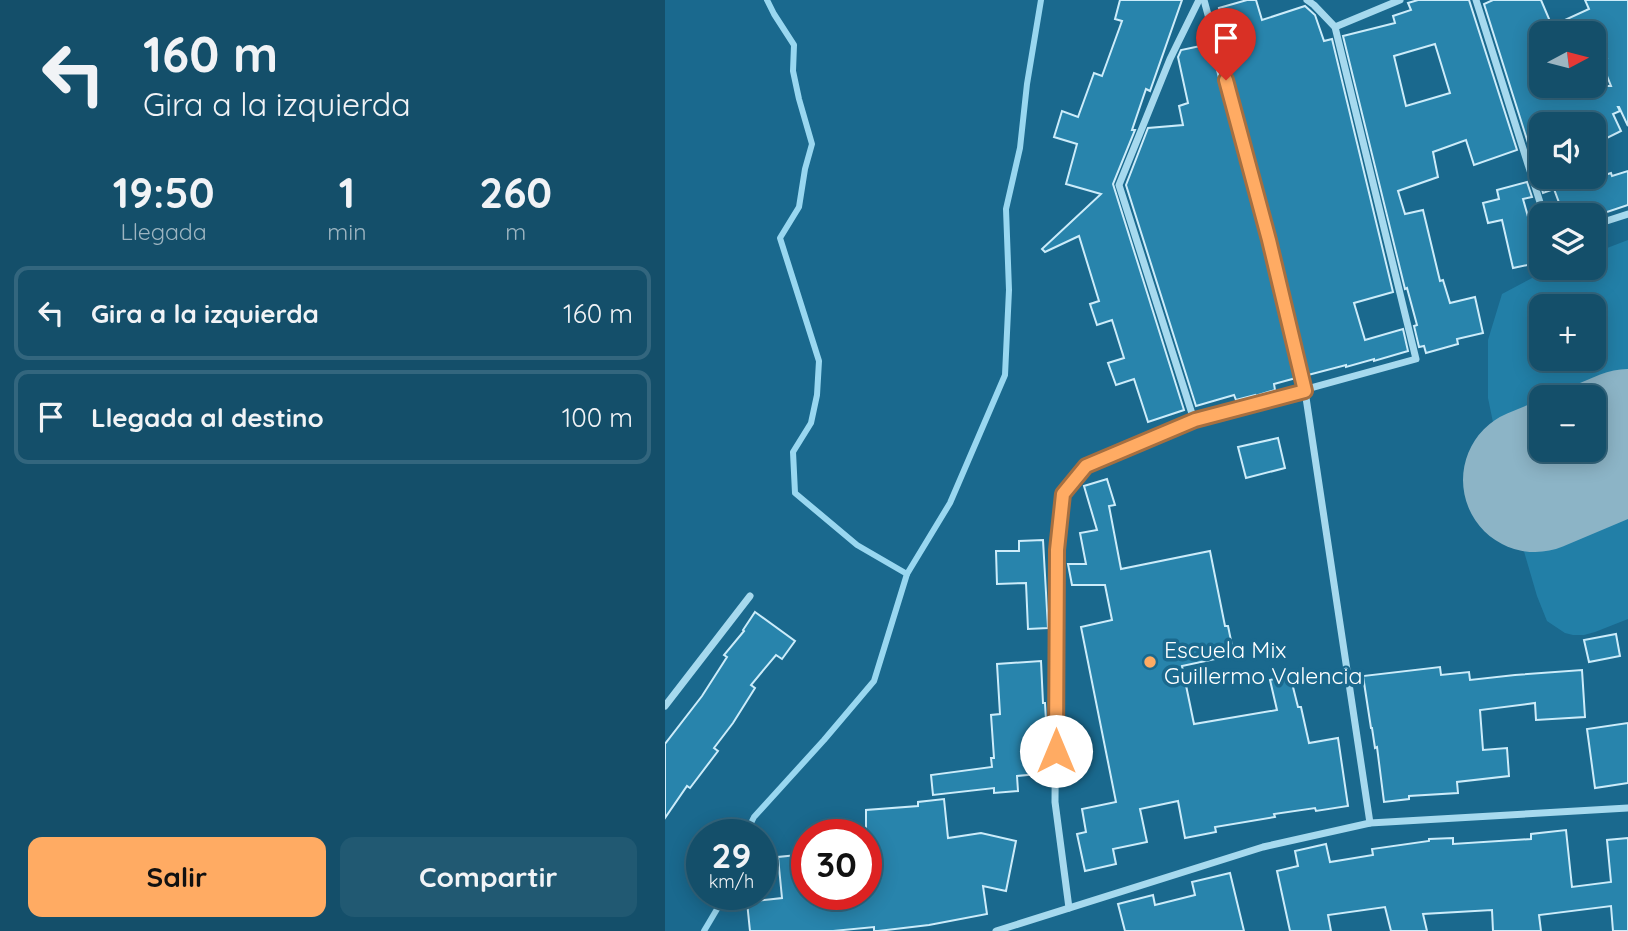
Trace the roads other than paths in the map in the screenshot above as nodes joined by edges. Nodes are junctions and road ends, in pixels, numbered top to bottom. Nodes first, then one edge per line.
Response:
1 (1202, 0) edge
2 (1307, 0) edge
3 (1400, 0) edge
4 (1476, 0) edge
5 (1335, 27) junction
6 (1540, 203) edge
7 (1628, 214) edge
8 (1606, 221) edge
9 (1305, 391) junction
10 (1195, 420) junction
11 (751, 596) dead end
12 (665, 706) edge
13 (1628, 808) edge
14 (1370, 823) junction
15 (1069, 908) junction
16 (996, 931) edge

1 - 9 street
1 - 10 street
2 - 5 street
3 - 5 street
4 - 6 street
5 - 9 street
7 - 8 street
9 - 10 street
9 - 14 street
10 - 15 street
11 - 12 street
13 - 14 street
14 - 15 street
15 - 16 street

